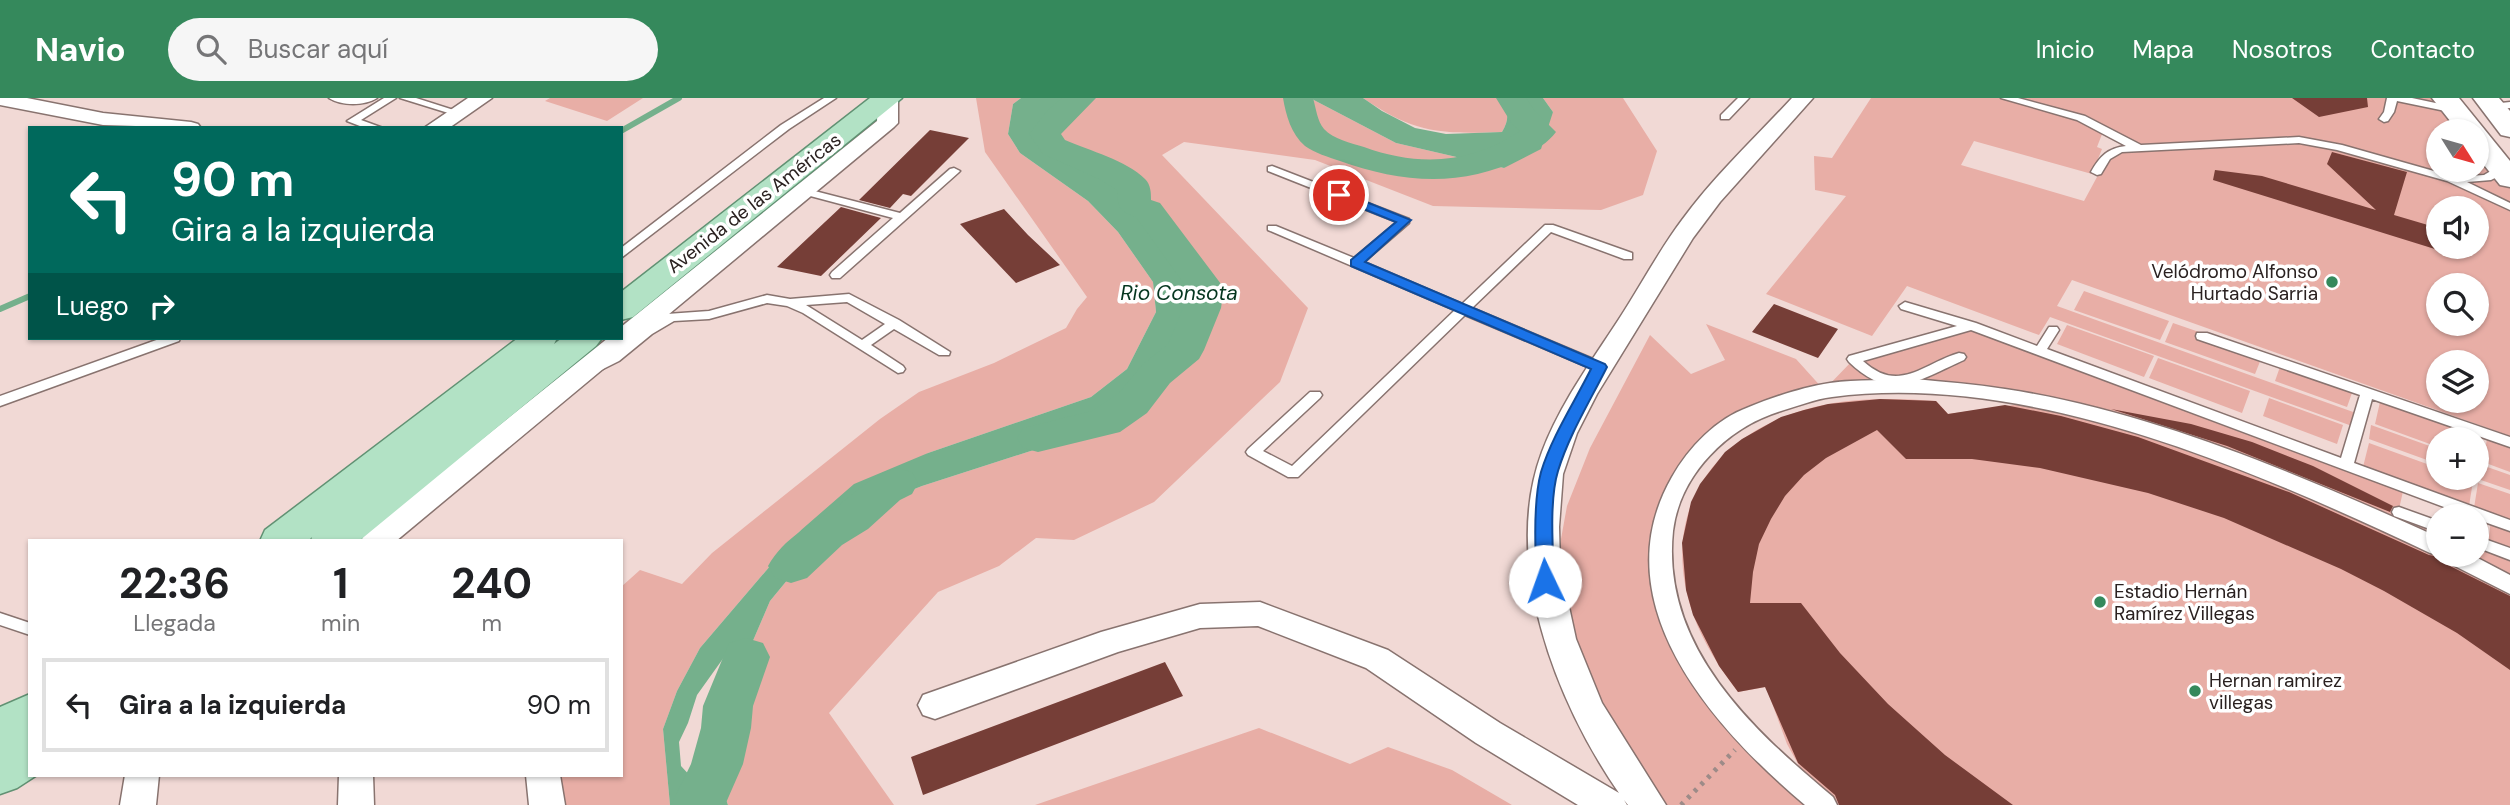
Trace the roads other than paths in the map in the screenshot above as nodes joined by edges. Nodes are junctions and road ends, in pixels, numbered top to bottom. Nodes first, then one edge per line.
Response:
1 (334, 98) edge
2 (372, 98) edge
3 (391, 98) edge
4 (405, 98) edge
5 (506, 98) edge
6 (831, 98) edge
7 (854, 98) edge
8 (888, 98) edge
9 (1744, 98) edge
10 (1803, 98) edge
11 (2006, 98) edge
12 (2394, 98) edge
13 (0, 99) edge
14 (346, 101) junction
15 (2450, 104) edge
16 (468, 114) edge
17 (1725, 117) dead end
18 (2384, 119) dead end
19 (2462, 119) edge
20 (352, 121) junction
21 (171, 126) edge
22 (371, 126) edge
23 (439, 126) edge
24 (2138, 147) junction
25 (2489, 153) edge
26 (1272, 169) dead end
27 (954, 171) dead end
28 (2097, 172) dead end
29 (2426, 172) edge
30 (2506, 173) edge
31 (2489, 177) edge
32 (2457, 182) edge
33 (803, 191) junction
34 (2510, 207) edge
35 (902, 217) junction
36 (1272, 228) dead end
37 (623, 252) edge
38 (1628, 256) dead end
39 (1356, 263) junction
40 (836, 275) dead end
41 (680, 290) junction
42 (625, 295) edge
43 (792, 302) junction
44 (1905, 306) dead end
45 (1463, 307) junction
46 (709, 315) junction
47 (623, 320) edge
48 (895, 323) junction
49 (1972, 326) junction
50 (2053, 330) dead end
51 (2202, 336) dead end
52 (168, 340) edge
53 (861, 346) junction
54 (569, 348) edge
55 (2040, 351) junction
56 (944, 352) dead end
57 (1959, 357) dead end
58 (1600, 367) junction
59 (898, 369) dead end
60 (2367, 393) junction
61 (1315, 395) dead end
62 (0, 401) edge
63 (2510, 442) edge
64 (2346, 465) junction
65 (2399, 512) dead end
66 (2426, 522) edge
67 (2510, 526) edge
68 (283, 539) edge
69 (333, 539) edge
70 (378, 539) edge
71 (2426, 541) edge
72 (2489, 546) edge
73 (2510, 554) edge
74 (2476, 567) edge
75 (2510, 585) edge
76 (0, 620) edge
77 (28, 628) edge
78 (935, 705) dead end
79 (28, 714) edge
80 (0, 730) edge
81 (28, 756) edge
82 (0, 773) edge
83 (142, 777) edge
84 (356, 777) edge
85 (543, 777) edge
86 (138, 805) edge
87 (356, 805) edge
88 (547, 805) edge
89 (1609, 805) edge
90 (1648, 805) edge
91 (1824, 805) edge

1 - 14 lane
2 - 14 lane
3 - 20 lane
4 - 16 lane
5 - 16 street
6 - 37 lane
7 - 42 main road, Avenida de las Américas
8 - 33 street
8 - 42 main road, Avenida de las Américas
9 - 17 lane
10 - 58 street
11 - 24 lane
12 - 15 lane
12 - 18 lane
13 - 21 street
14 - 20 lane
15 - 19 street
16 - 23 street
20 - 22 lane
24 - 28 lane
24 - 29 lane
25 - 30 street
26 - 39 lane
27 - 35 lane
30 - 31 lane
32 - 34 lane
33 - 35 lane
33 - 41 street
35 - 40 lane
36 - 39 lane
38 - 45 lane
39 - 45 lane
41 - 42 street
41 - 46 lane
41 - 47 street
43 - 46 lane
43 - 48 lane
43 - 53 lane
44 - 49 lane
45 - 58 lane
45 - 61 lane
46 - 54 lane
48 - 53 lane
48 - 56 lane
49 - 55 lane
49 - 57 lane
50 - 55 lane
51 - 60 lane
52 - 62 lane
53 - 59 lane
54 - 68 main road
54 - 69 main road
54 - 70 street
55 - 64 lane
58 - 90 street
60 - 63 lane
60 - 64 lane
64 - 67 lane
65 - 66 lane
71 - 91 street
72 - 73 lane
74 - 75 street
76 - 77 lane
78 - 89 street
79 - 80 main road
81 - 82 main road
83 - 86 street
84 - 87 street
85 - 88 street

